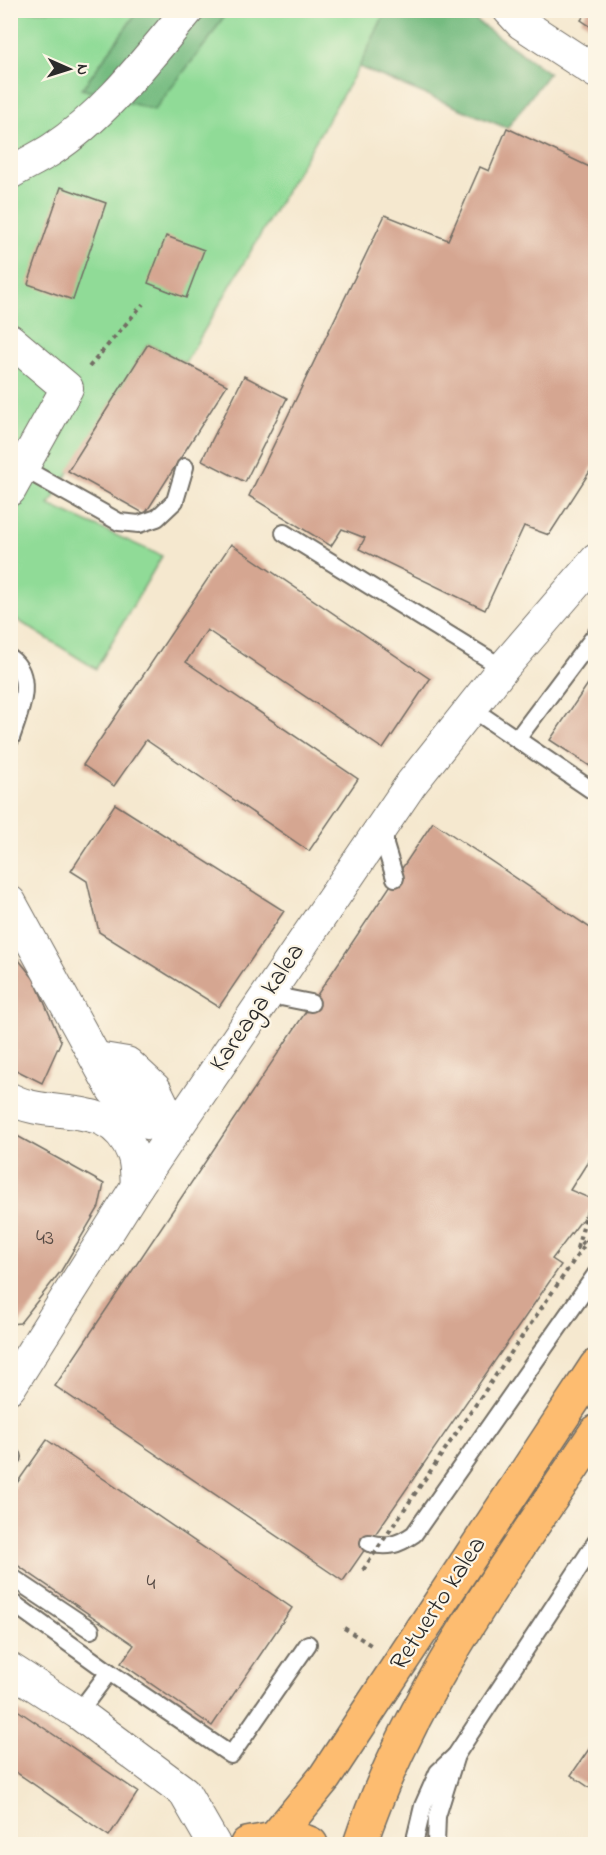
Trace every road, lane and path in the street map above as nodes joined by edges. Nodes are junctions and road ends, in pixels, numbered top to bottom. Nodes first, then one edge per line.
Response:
1 (188, 10) edge
2 (509, 10) edge
3 (596, 72) edge
4 (10, 173) edge
5 (143, 304) dead end
6 (10, 340) edge
7 (67, 388) junction
8 (185, 467) dead end
9 (17, 479) edge
10 (284, 533) dead end
11 (596, 560) edge
12 (596, 634) edge
13 (10, 658) edge
14 (503, 668) junction
15 (471, 708) junction
16 (11, 738) edge
17 (517, 740) junction
18 (596, 793) edge
19 (385, 823) junction
20 (395, 878) dead end
21 (10, 902) edge
22 (263, 1001) junction
23 (311, 1003) dead end
24 (97, 1058) junction
25 (10, 1099) edge
26 (76, 1111) junction
27 (175, 1130) junction
28 (137, 1186) junction
29 (596, 1215) edge
30 (596, 1229) edge
31 (596, 1274) edge
32 (16, 1366) edge
33 (596, 1366) edge
34 (596, 1432) edge
35 (596, 1542) edge
36 (369, 1543) dead end
37 (363, 1570) dead end
38 (10, 1576) edge
39 (10, 1601) edge
40 (92, 1630) dead end
41 (308, 1644) dead end
42 (10, 1669) edge
43 (109, 1672) junction
44 (78, 1713) junction
45 (456, 1755) junction
46 (261, 1841) edge
47 (214, 1845) edge
48 (311, 1845) edge
49 (360, 1845) edge
50 (414, 1845) edge
51 (436, 1845) edge

1 - 4 street
2 - 3 street
5 - 7 path
6 - 7 street
7 - 9 street
8 - 9 lane
10 - 14 lane
11 - 14 street, Kareaga kalea
12 - 17 lane
13 - 16 lane
14 - 15 street, Kareaga kalea
15 - 17 lane
15 - 19 street, Kareaga kalea
17 - 18 lane
19 - 20 lane
19 - 22 street, Kareaga kalea
21 - 24 street
22 - 23 lane
22 - 27 street, Kareaga kalea
24 - 26 street
24 - 27 street
25 - 26 street
26 - 28 street
27 - 28 street, Kareaga kalea
28 - 32 street, Kareaga kalea
29 - 30 path
30 - 37 path, bridge
31 - 36 lane
33 - 46 main road, Retuerto kalea
34 - 49 main road, Retuerto kalea
35 - 45 lane
38 - 40 lane
39 - 43 lane
41 - 43 lane
42 - 44 street
43 - 44 lane
44 - 47 street
45 - 50 lane
45 - 51 lane
46 - 48 main road

